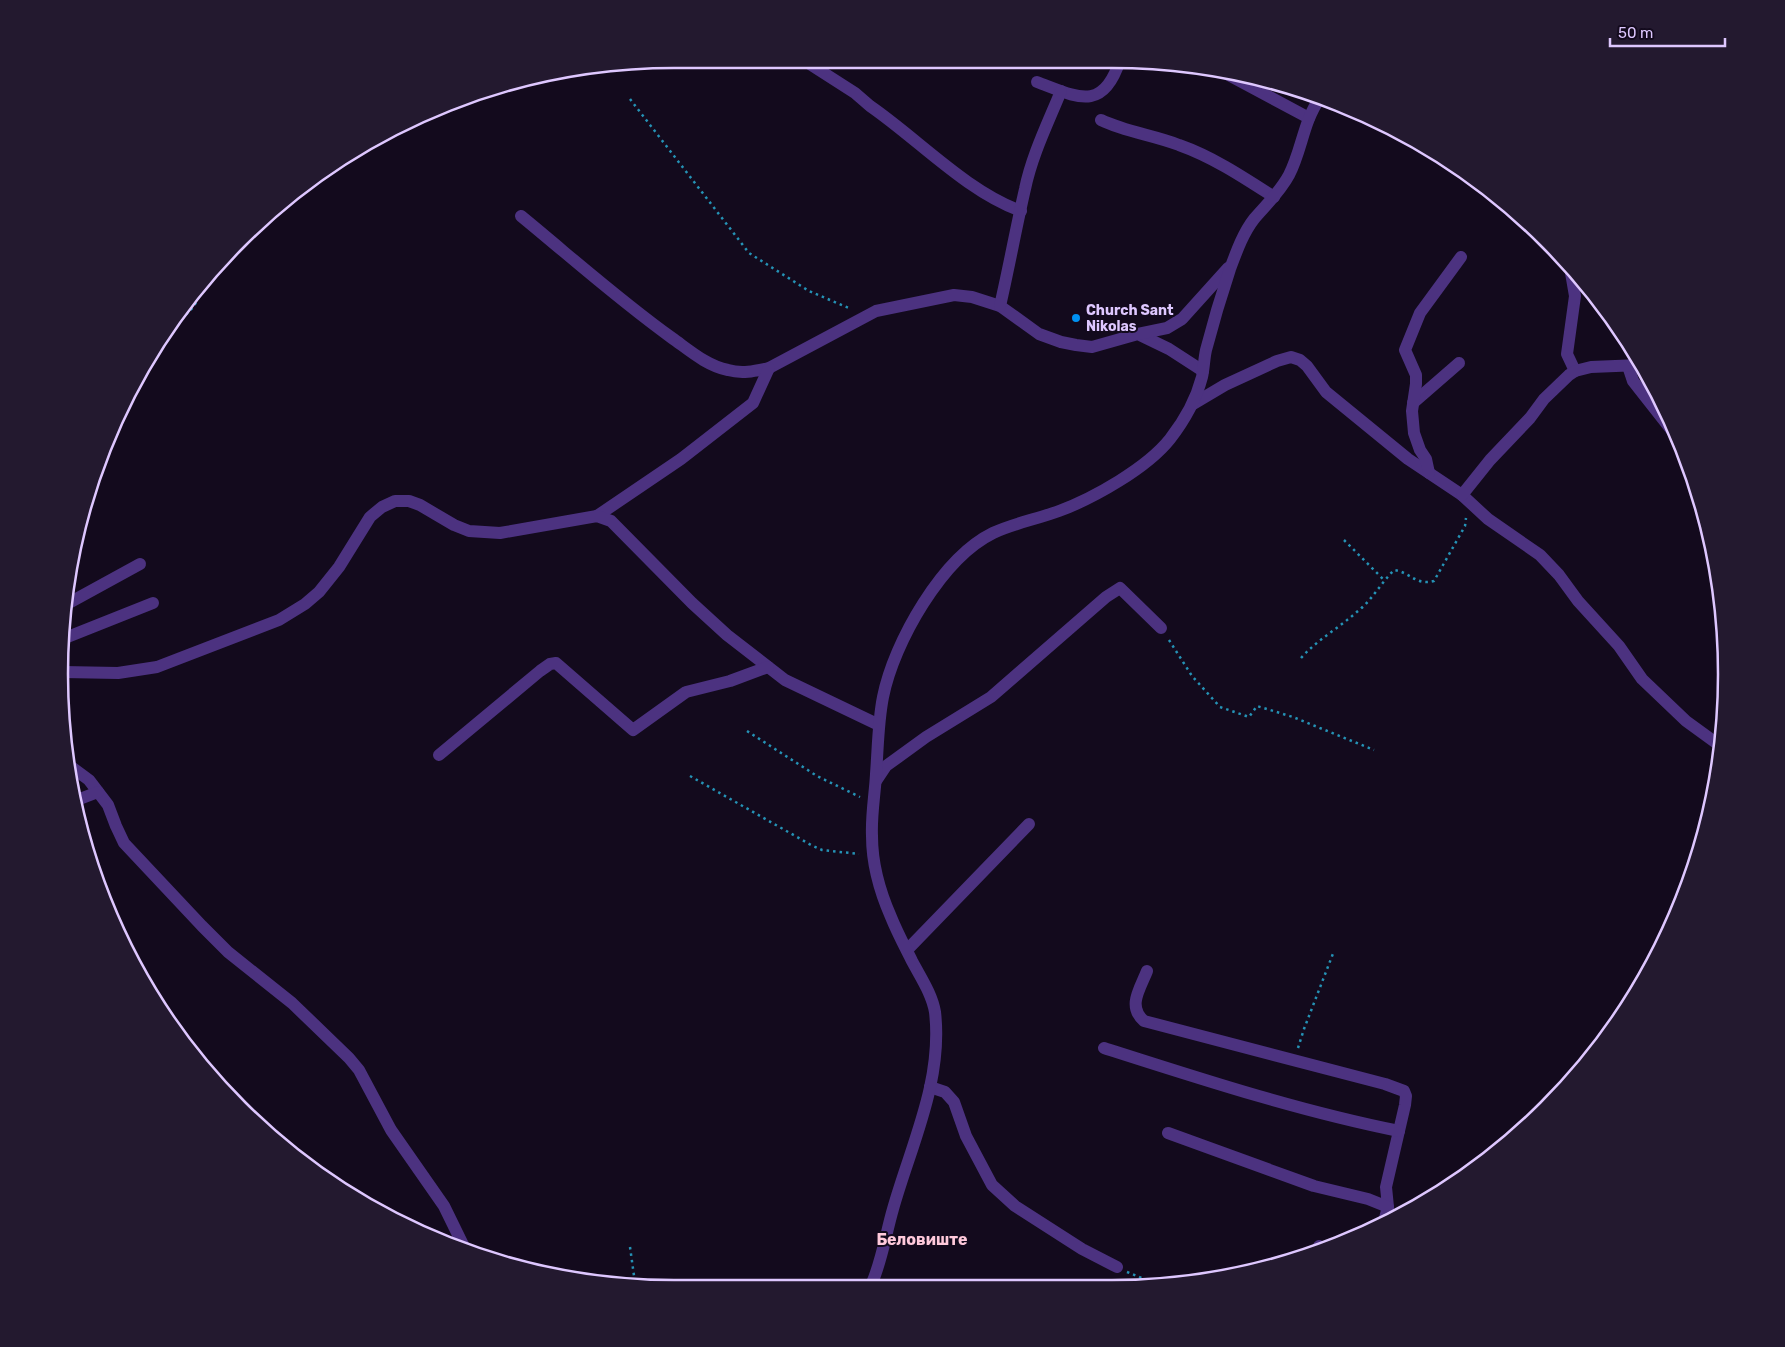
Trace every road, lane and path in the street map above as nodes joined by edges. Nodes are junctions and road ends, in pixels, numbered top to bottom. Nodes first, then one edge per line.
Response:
1 (814, 67) edge
2 (1118, 67) edge
3 (1037, 82) dead end
4 (1241, 82) edge
5 (1061, 91) junction
6 (630, 99) dead end
7 (1317, 104) edge
8 (1309, 118) junction
9 (1101, 120) dead end
10 (1274, 197) junction
11 (1021, 211) junction
12 (521, 216) dead end
13 (1460, 257) dead end
14 (1232, 264) junction
15 (1572, 281) edge
16 (200, 296) edge
17 (1000, 306) junction
18 (185, 316) edge
19 (867, 316) junction
20 (1138, 334) junction
21 (1459, 363) dead end
22 (1632, 365) edge
23 (1633, 367) edge
24 (769, 368) junction
25 (1203, 371) junction
26 (1575, 371) junction
27 (1414, 403) junction
28 (1193, 404) junction
29 (1658, 413) edge
30 (1429, 472) junction
31 (1466, 499) junction
32 (597, 516) junction
33 (1344, 540) dead end
34 (140, 564) dead end
35 (1384, 580) junction
36 (72, 601) edge
37 (153, 603) dead end
38 (1161, 628) joint
39 (69, 636) edge
40 (1301, 658) dead end
41 (768, 667) junction
42 (68, 672) edge
43 (879, 725) junction
44 (747, 731) dead end
45 (1713, 741) edge
46 (1374, 750) dead end
47 (439, 755) dead end
48 (76, 770) edge
49 (690, 776) dead end
50 (876, 781) junction
51 (98, 792) junction
52 (81, 799) edge
53 (873, 804) junction
54 (1029, 824) dead end
55 (874, 856) junction
56 (907, 950) junction
57 (1334, 951) dead end
58 (1147, 971) dead end
59 (1104, 1048) dead end
60 (1295, 1060) junction
61 (930, 1087) junction
62 (1399, 1131) junction
63 (1168, 1134) dead end
64 (1386, 1213) edge
65 (461, 1240) edge
66 (630, 1247) dead end
67 (1117, 1267) joint
68 (634, 1278) edge
69 (1143, 1278) edge
70 (873, 1280) edge

1 - 11 street
2 - 5 street
3 - 5 street
4 - 8 street
5 - 11 street
6 - 19 path
7 - 8 street
8 - 10 street
9 - 10 street
10 - 14 street
11 - 17 street
12 - 24 street
13 - 27 street
14 - 20 street
14 - 25 street
15 - 26 street
16 - 18 path
17 - 19 street
17 - 20 street
19 - 24 street
20 - 25 street
21 - 27 street
22 - 26 street
23 - 29 street
24 - 32 street
25 - 28 street
26 - 31 street
27 - 30 street
28 - 30 street
28 - 43 street
30 - 31 street
31 - 35 path
31 - 45 street
32 - 41 street
32 - 42 street
33 - 35 path
34 - 36 street
35 - 40 path
37 - 39 street
38 - 46 path
38 - 50 street
41 - 43 street
41 - 47 street
43 - 50 street
44 - 53 path
48 - 51 street
49 - 55 path
50 - 53 street
51 - 52 street
51 - 65 street
53 - 55 street
54 - 56 street
55 - 56 street
56 - 61 street
57 - 60 path
58 - 60 street
59 - 62 street
60 - 62 street
61 - 67 street
61 - 70 street
62 - 64 street
63 - 64 street
66 - 68 path
67 - 69 path

